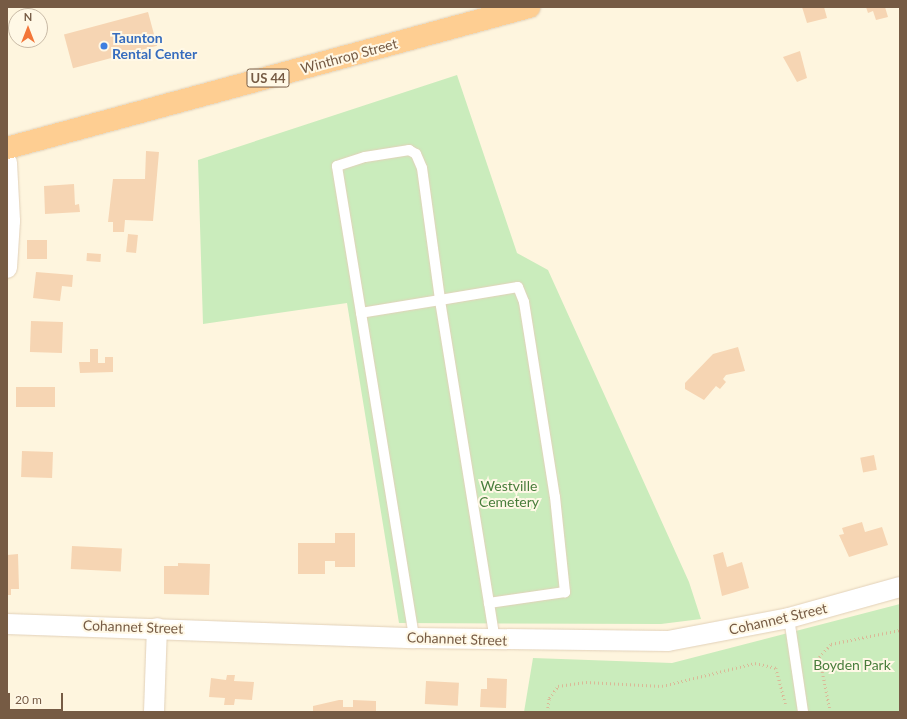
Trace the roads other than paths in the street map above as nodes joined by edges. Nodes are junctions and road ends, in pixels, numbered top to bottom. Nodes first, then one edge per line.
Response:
1 (529, 7) edge
2 (7, 148) edge
3 (7, 163) edge
4 (7, 268) edge
5 (440, 300) junction
6 (361, 313) junction
7 (900, 586) edge
8 (489, 603) junction
9 (790, 618) junction
10 (7, 624) edge
11 (157, 628) junction
12 (414, 638) junction
13 (495, 640) junction
14 (154, 712) edge
15 (803, 712) edge

1 - 2 highway, Winthrop Street / US 44
3 - 4 street
5 - 6 lane
5 - 6 lane
5 - 8 lane
5 - 8 lane
6 - 12 lane
7 - 9 street, Cohannet Street
8 - 13 lane
9 - 13 street, Cohannet Street
9 - 15 lane
10 - 11 street, Cohannet Street
11 - 12 street, Cohannet Street
11 - 14 street
12 - 13 street, Cohannet Street

